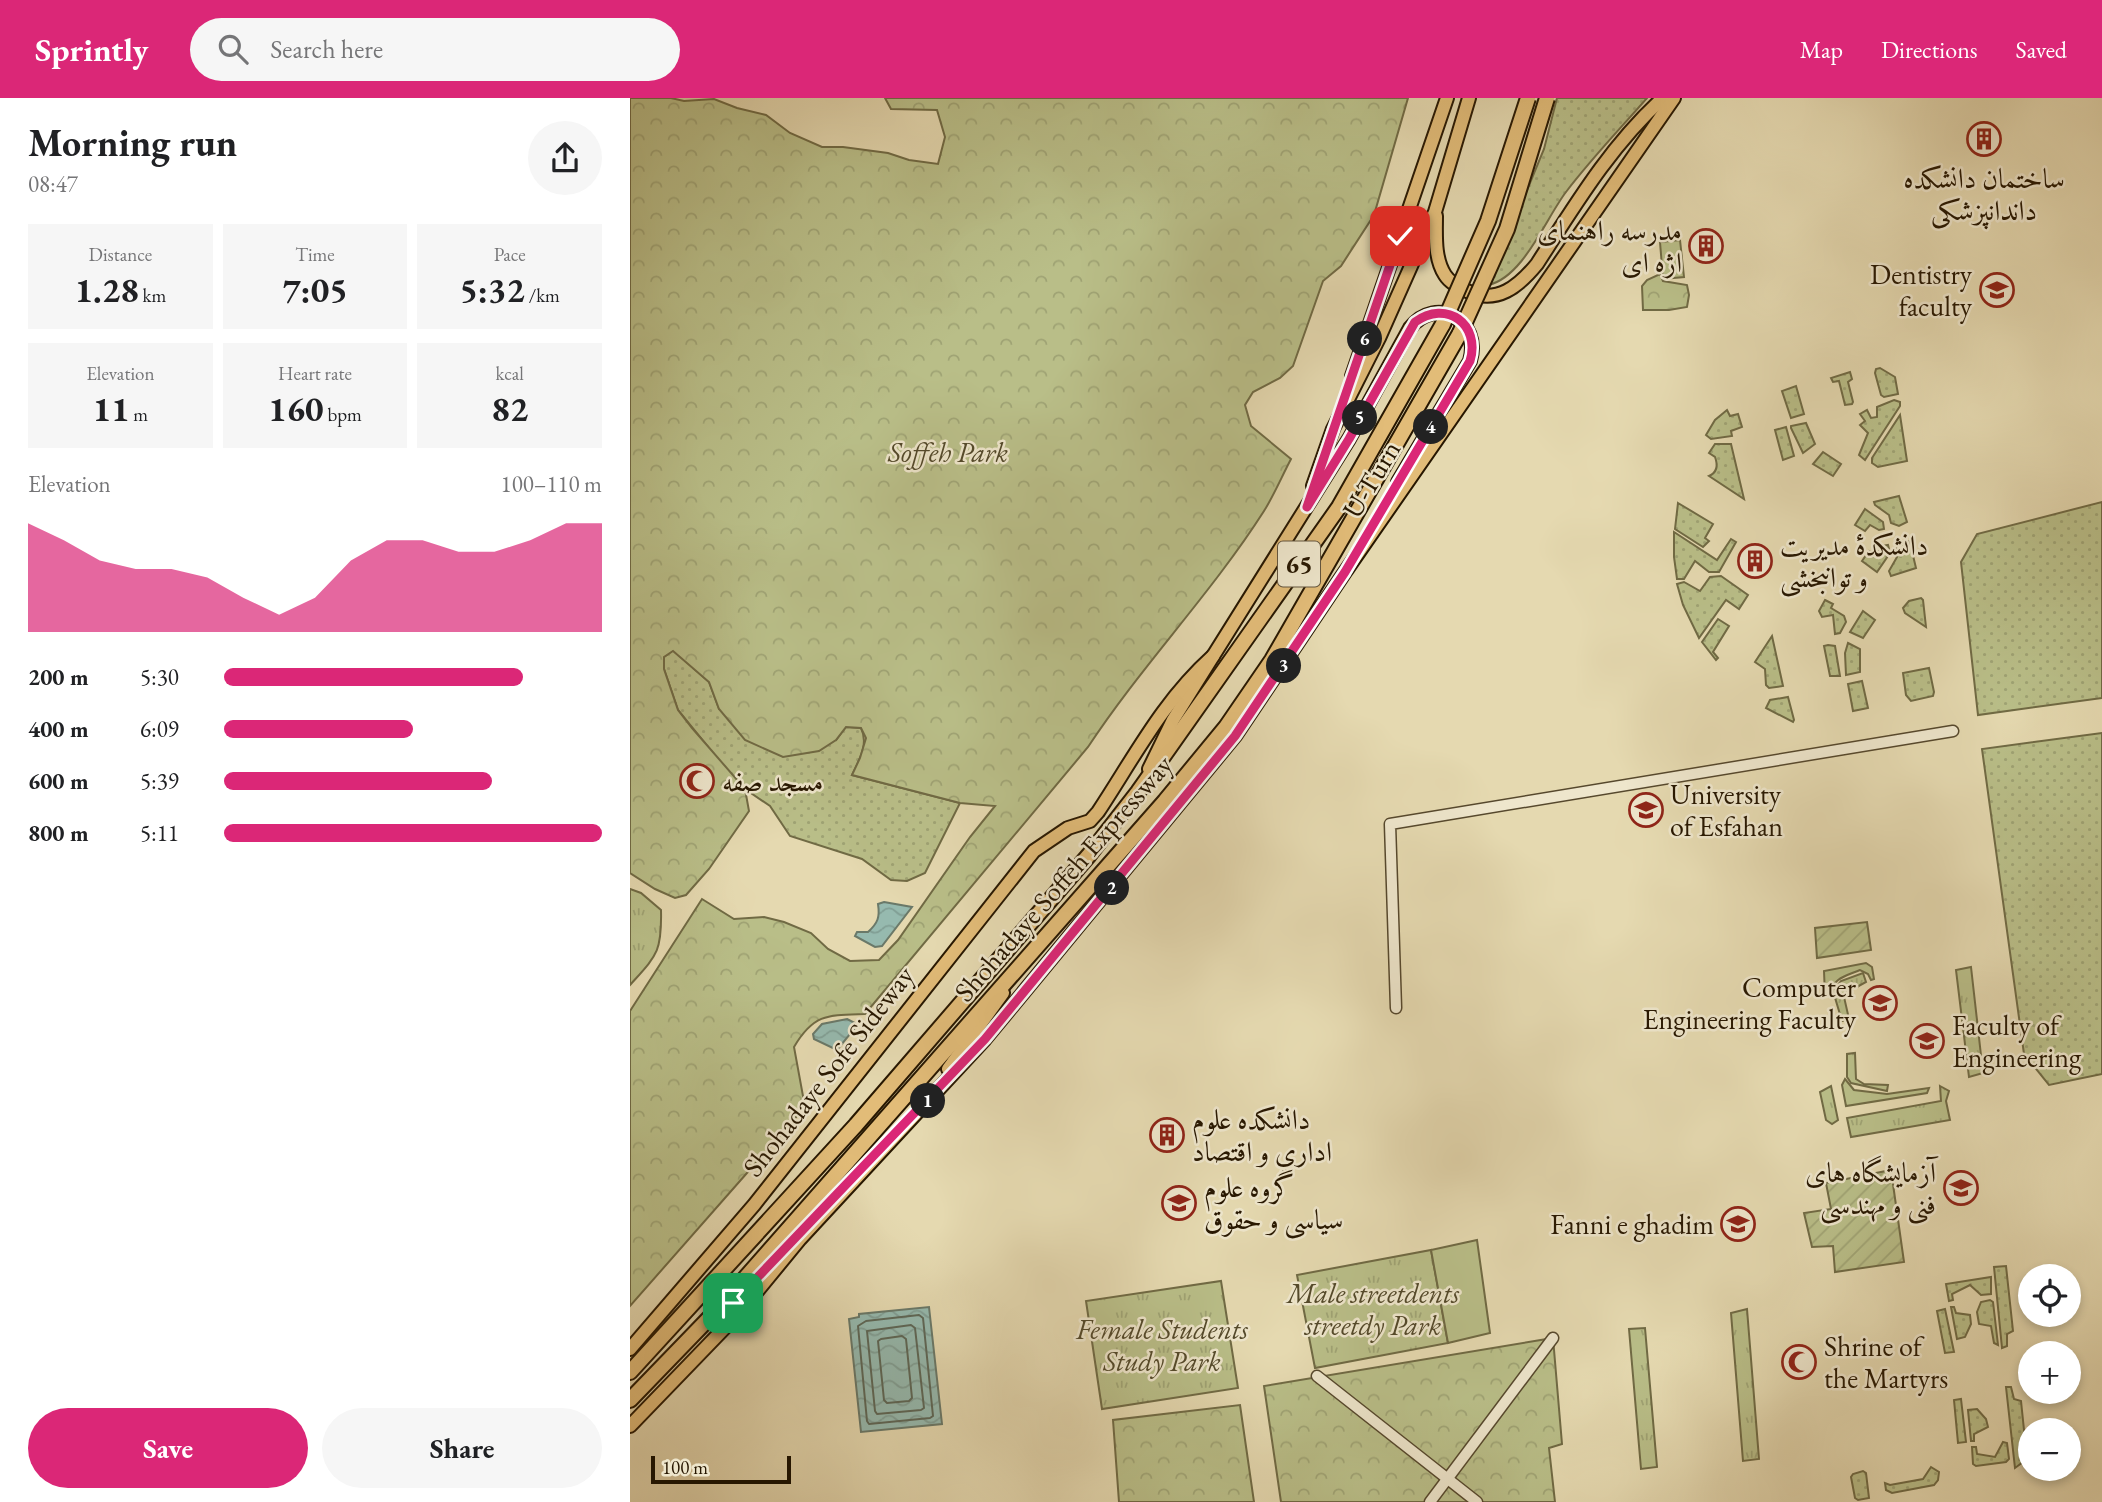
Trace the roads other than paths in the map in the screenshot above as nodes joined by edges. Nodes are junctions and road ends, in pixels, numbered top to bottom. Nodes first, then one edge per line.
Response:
1 (1447, 98) edge
2 (1469, 98) edge
3 (1528, 98) edge
4 (1547, 98) edge
5 (1663, 98) edge
6 (1674, 98) edge
7 (1436, 212) junction
8 (1333, 429) junction
9 (1307, 507) junction
10 (1345, 572) junction
11 (1213, 656) junction
12 (1954, 731) dead end
13 (1138, 792) junction
14 (1053, 928) junction
15 (1396, 1008) dead end
16 (919, 1109) junction
17 (909, 1121) junction
18 (1553, 1338) dead end
19 (630, 1349) edge
20 (665, 1364) junction
21 (630, 1372) edge
22 (1317, 1376) dead end
23 (630, 1400) edge
24 (637, 1415) edge
25 (630, 1426) edge
26 (1448, 1480) junction
27 (1430, 1502) edge
28 (1477, 1502) edge

1 - 8 main road
2 - 7 main road
3 - 13 highway, Shohadaye Soffeh Expressway / 65, bridge
4 - 14 highway, Shohadaye Soffeh Expressway / 65, bridge
5 - 7 main road
6 - 10 main road
7 - 8 main road
8 - 9 main road
9 - 10 main road, U-Turn
9 - 11 main road
10 - 16 main road
11 - 13 main road
11 - 19 main road, Shohadaye Sofe Sideway
12 - 15 street
13 - 21 highway, Shohadaye Soffeh Expressway / 65
14 - 16 main road
14 - 20 highway, Shohadaye Soffeh Expressway / 65
16 - 17 main road
17 - 20 main road
17 - 24 main road
18 - 26 street
20 - 23 highway, Shohadaye Soffeh Expressway / 65
22 - 26 street
24 - 25 main road
26 - 27 street
26 - 28 street

